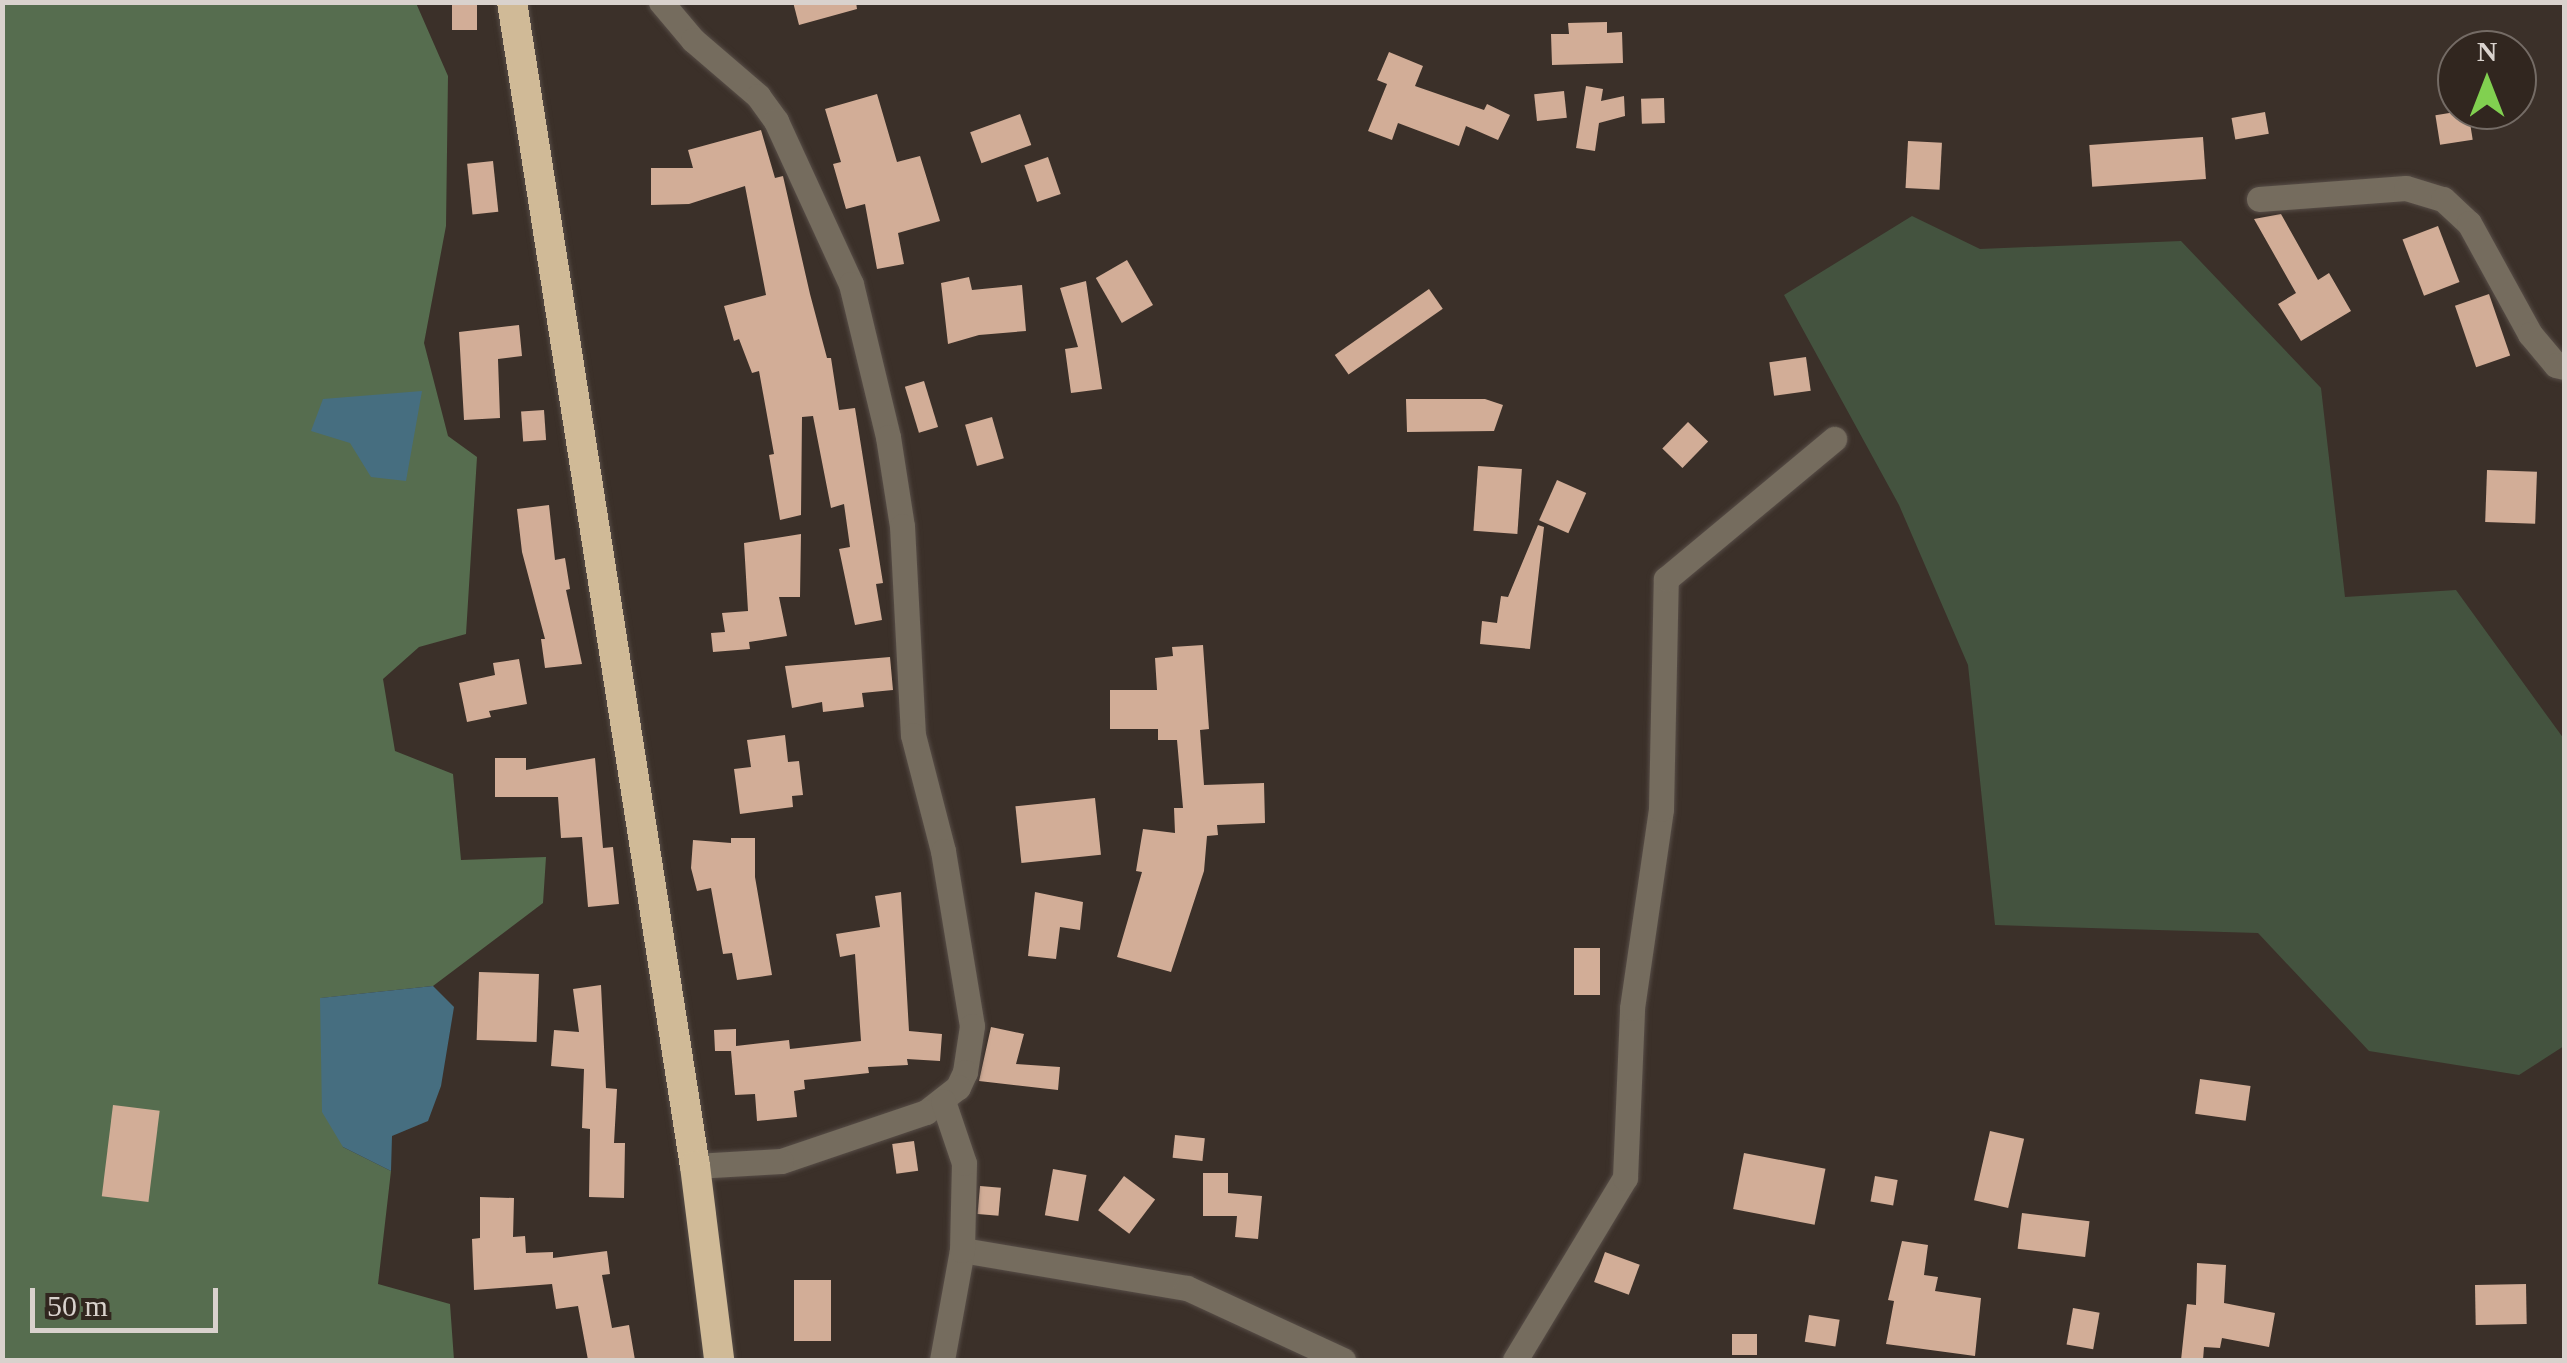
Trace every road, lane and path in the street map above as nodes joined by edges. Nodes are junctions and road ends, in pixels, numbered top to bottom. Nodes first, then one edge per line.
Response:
1 (512, 2) edge
2 (661, 2) edge
3 (2259, 199) dead end
4 (2564, 367) edge
5 (1834, 439) dead end
6 (942, 1101) junction
7 (695, 1166) junction
8 (962, 1250) junction
9 (719, 1360) edge
10 (942, 1360) edge
11 (1343, 1360) edge
12 (1515, 1360) edge

1 - 7 highway
2 - 6 street
3 - 4 street
5 - 12 street
6 - 7 street
6 - 8 street
7 - 9 highway
8 - 10 street
8 - 11 street

